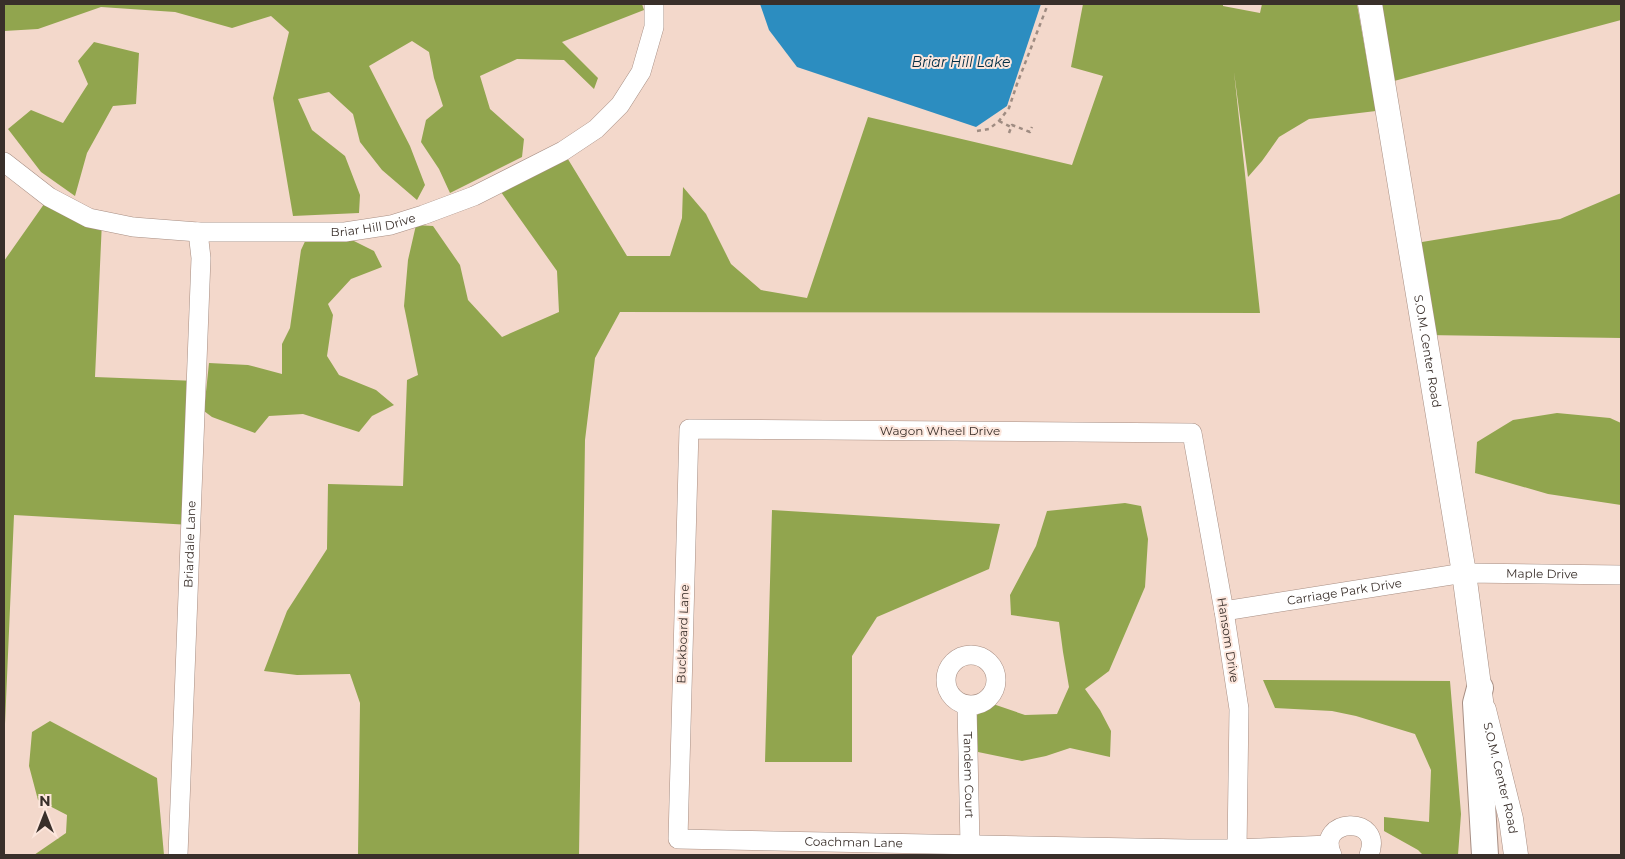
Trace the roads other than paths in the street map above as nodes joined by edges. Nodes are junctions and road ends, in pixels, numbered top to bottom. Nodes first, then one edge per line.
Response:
1 (654, 4) edge
2 (1370, 4) edge
3 (4, 162) edge
4 (198, 232) junction
5 (689, 429) joint
6 (1192, 433) joint
7 (1464, 573) junction
8 (1621, 575) edge
9 (1224, 611) junction
10 (1481, 694) junction
11 (967, 705) dead end
12 (678, 839) joint
13 (970, 845) junction
14 (1237, 849) junction
15 (1331, 850) edge
16 (1188, 852) edge
17 (178, 855) edge
18 (1369, 855) edge
19 (1485, 855) edge
20 (1494, 855) edge
21 (1516, 855) edge

1 - 4 street, Briar Hill Drive
2 - 7 main road, S.O.M. Center Road
3 - 4 street, Briar Hill Drive
4 - 17 street, Briardale Lane
5 - 6 street, Wagon Wheel Drive
5 - 12 street, Buckboard Lane
6 - 9 street, Hansom Drive
7 - 8 street, Maple Drive
7 - 9 street, Carriage Park Drive
7 - 10 main road, S.O.M. Center Road
9 - 14 street, Hansom Drive
10 - 19 highway
10 - 20 main road, S.O.M. Center Road
10 - 21 main road, S.O.M. Center Road
11 - 13 street, Tandem Court
12 - 13 street, Coachman Lane
13 - 16 street, Coachman Lane
14 - 15 street, Coachman Lane
14 - 16 street, Coachman Lane
15 - 18 street, Coachman Lane

